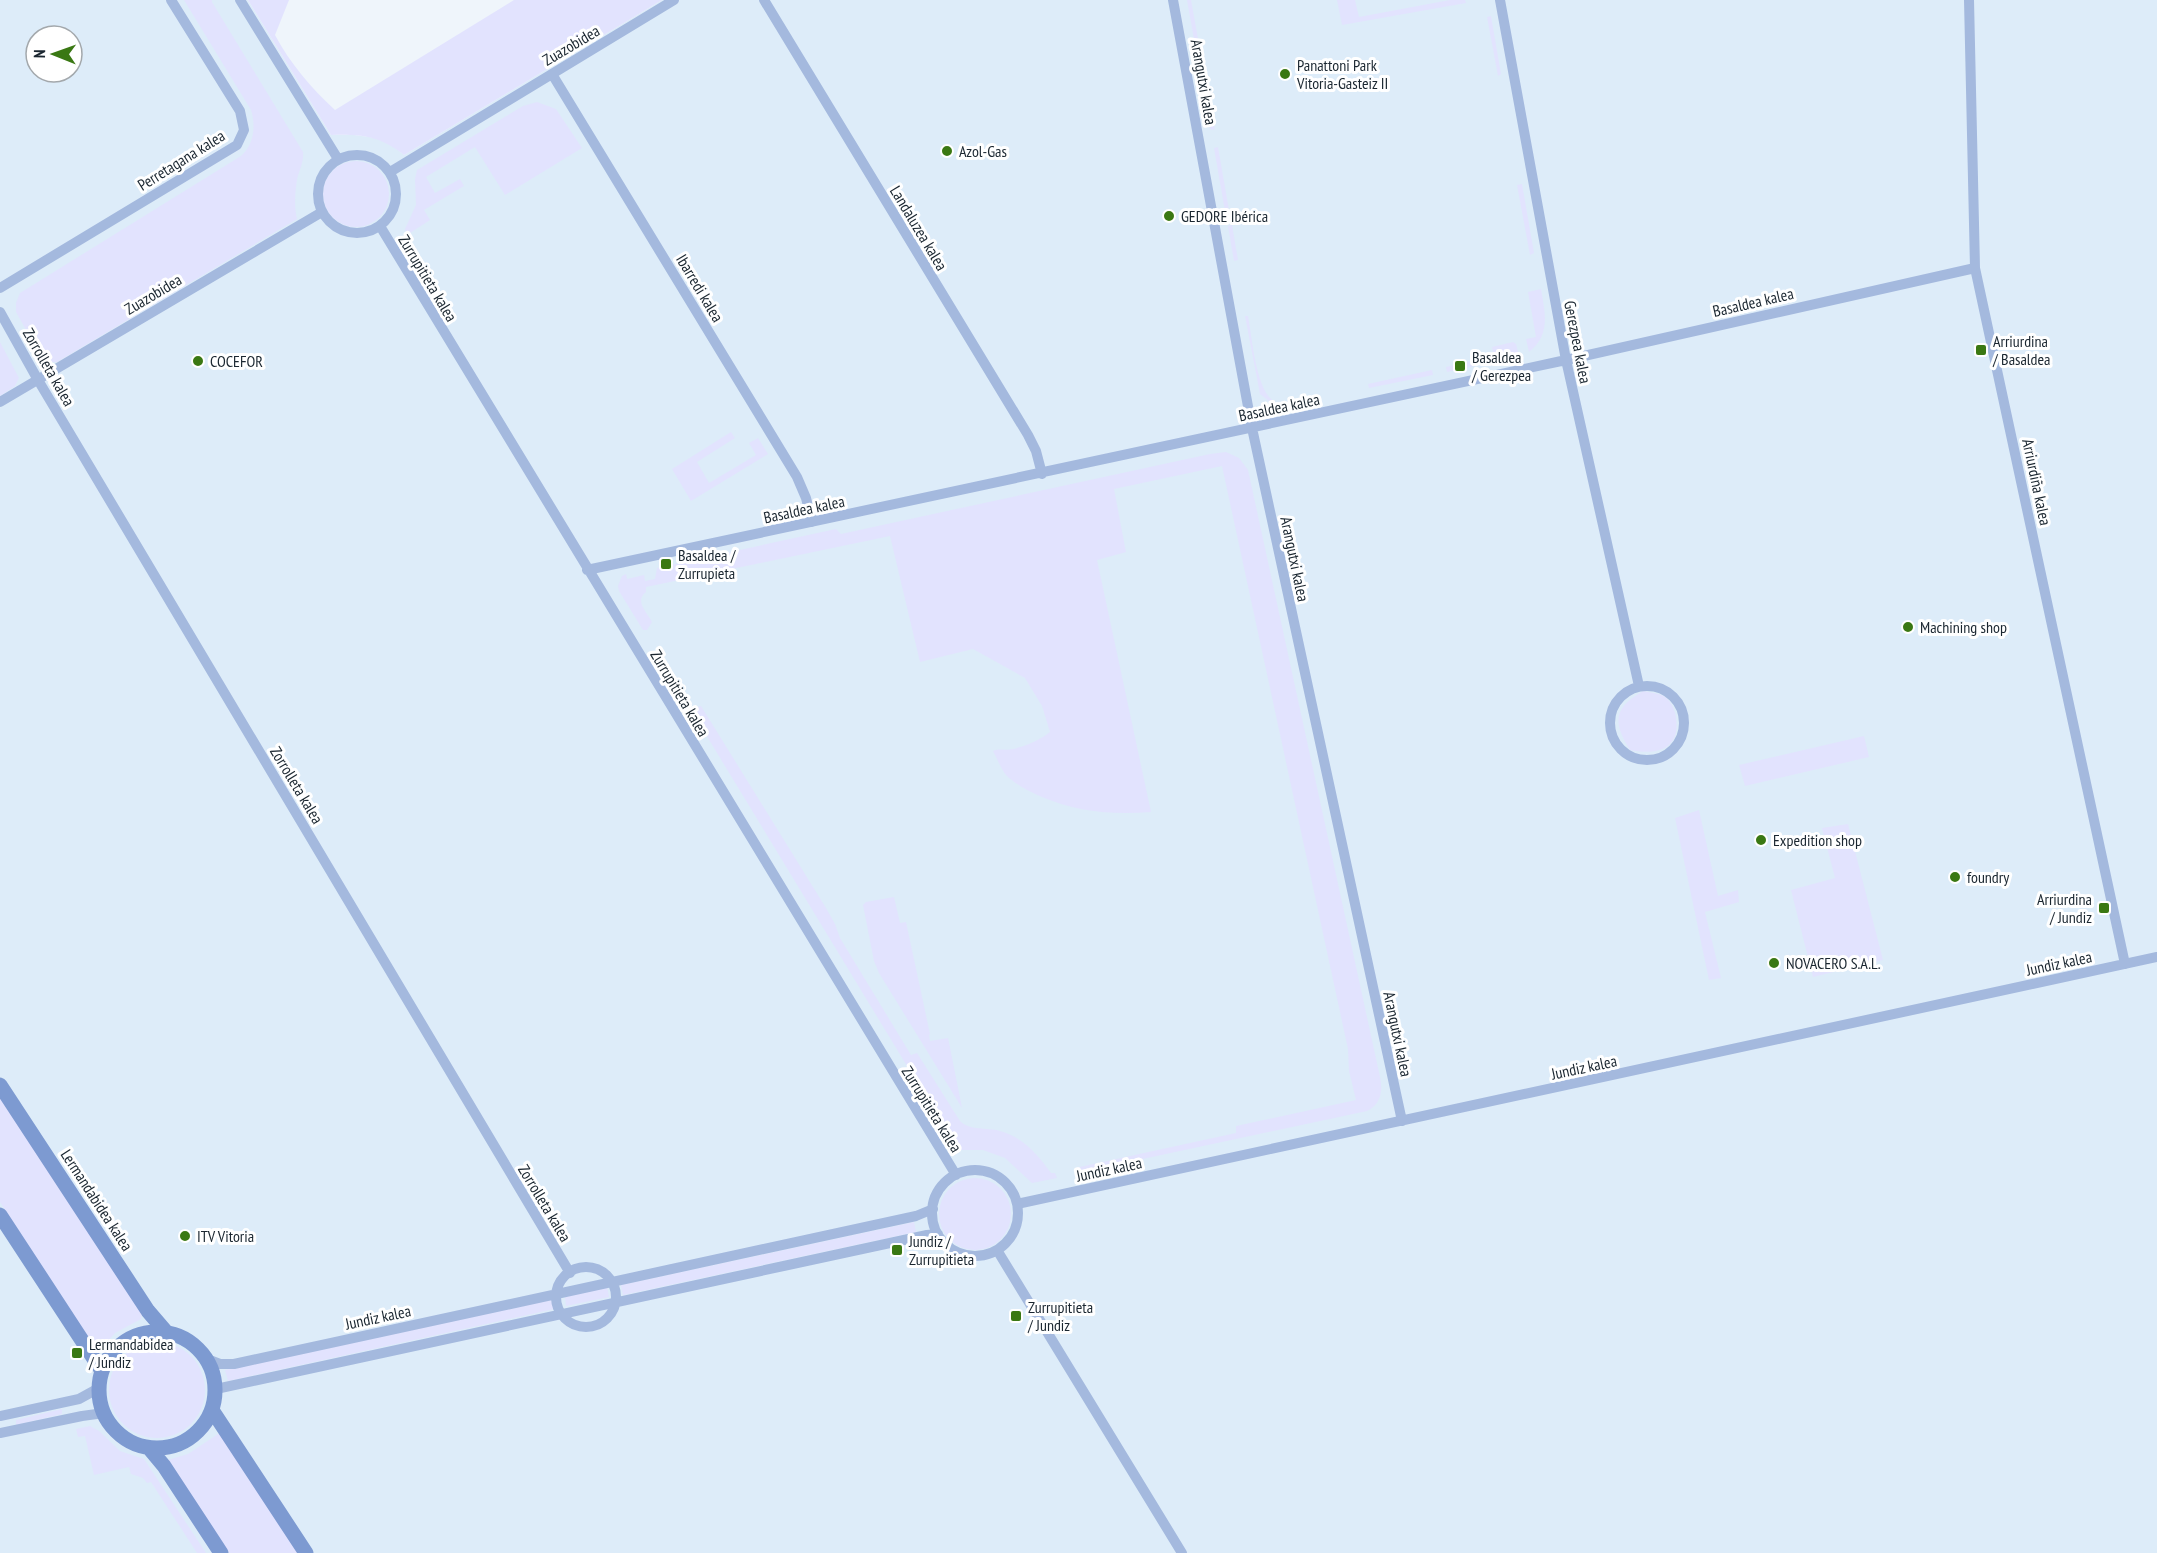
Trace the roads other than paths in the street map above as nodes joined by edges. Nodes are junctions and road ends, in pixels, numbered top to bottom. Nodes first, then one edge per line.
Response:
1 (171, 0) edge
2 (240, 0) edge
3 (674, 0) edge
4 (764, 0) edge
5 (1173, 0) edge
6 (1500, 0) edge
7 (1969, 0) edge
8 (552, 74) junction
9 (338, 159) junction
10 (390, 172) junction
11 (321, 212) junction
12 (380, 226) junction
13 (1975, 268) junction
14 (0, 288) edge
15 (0, 312) edge
16 (1566, 360) junction
17 (38, 380) junction
18 (0, 402) edge
19 (1252, 428) junction
20 (1042, 474) junction
21 (812, 522) junction
22 (587, 570) junction
23 (1640, 686) junction
24 (2157, 957) edge
25 (2125, 964) junction
26 (0, 1084) edge
27 (1402, 1121) junction
28 (956, 1175) junction
29 (1017, 1204) junction
30 (933, 1209) junction
31 (0, 1215) edge
32 (938, 1234) junction
33 (998, 1250) junction
34 (570, 1273) junction
35 (612, 1282) junction
36 (556, 1294) junction
37 (616, 1301) junction
38 (561, 1313) junction
39 (166, 1332) junction
40 (207, 1359) junction
41 (102, 1371) junction
42 (99, 1388) junction
43 (216, 1389) junction
44 (212, 1410) junction
45 (104, 1413) junction
46 (0, 1416) edge
47 (0, 1433) edge
48 (149, 1448) junction
49 (221, 1553) edge
50 (306, 1553) edge
51 (1182, 1553) edge

1 - 14 street, Perretagana kalea
2 - 9 street
3 - 8 street, Zuazobidea
4 - 20 street, Landaluzea kalea
5 - 19 street, Arangutxi kalea
6 - 16 street, Gerezpea kalea
7 - 13 street, Arriurdiña kalea
8 - 10 street, Zuazobidea
8 - 21 street, Ibarredi kalea
9 - 10 street
9 - 11 street
10 - 12 street
11 - 12 street
11 - 17 street, Zuazobidea
12 - 22 street, Zurrupitieta kalea
13 - 16 street, Basaldea kalea
13 - 25 street, Arriurdiña kalea
15 - 17 street, Zorrolleta kalea
16 - 19 street, Basaldea kalea
16 - 23 street, Gerezpea kalea
17 - 18 street, Zuazobidea
17 - 34 street, Zorrolleta kalea
19 - 20 street, Basaldea kalea
19 - 27 street, Arangutxi kalea
20 - 21 street, Basaldea kalea
21 - 22 street, Basaldea kalea
22 - 28 street, Zurrupitieta kalea
23 - 23 street
24 - 25 street, Jundiz kalea
25 - 27 street, Jundiz kalea
26 - 39 street, Lermandabidea kalea
27 - 29 street, Jundiz kalea
28 - 29 street
28 - 30 street
29 - 33 street
30 - 32 street
30 - 35 street, Jundiz kalea
31 - 41 street
32 - 33 street
32 - 37 street
33 - 51 street
34 - 35 street
34 - 36 street
35 - 36 street, Jundiz kalea
35 - 37 street
36 - 38 street
36 - 40 street, Jundiz kalea
37 - 38 street
37 - 38 street
38 - 43 street
39 - 40 street
39 - 41 street
40 - 43 street
41 - 42 street
42 - 45 street
42 - 46 street
43 - 44 street
44 - 48 street
44 - 50 street
45 - 47 street
45 - 48 street
48 - 49 street

